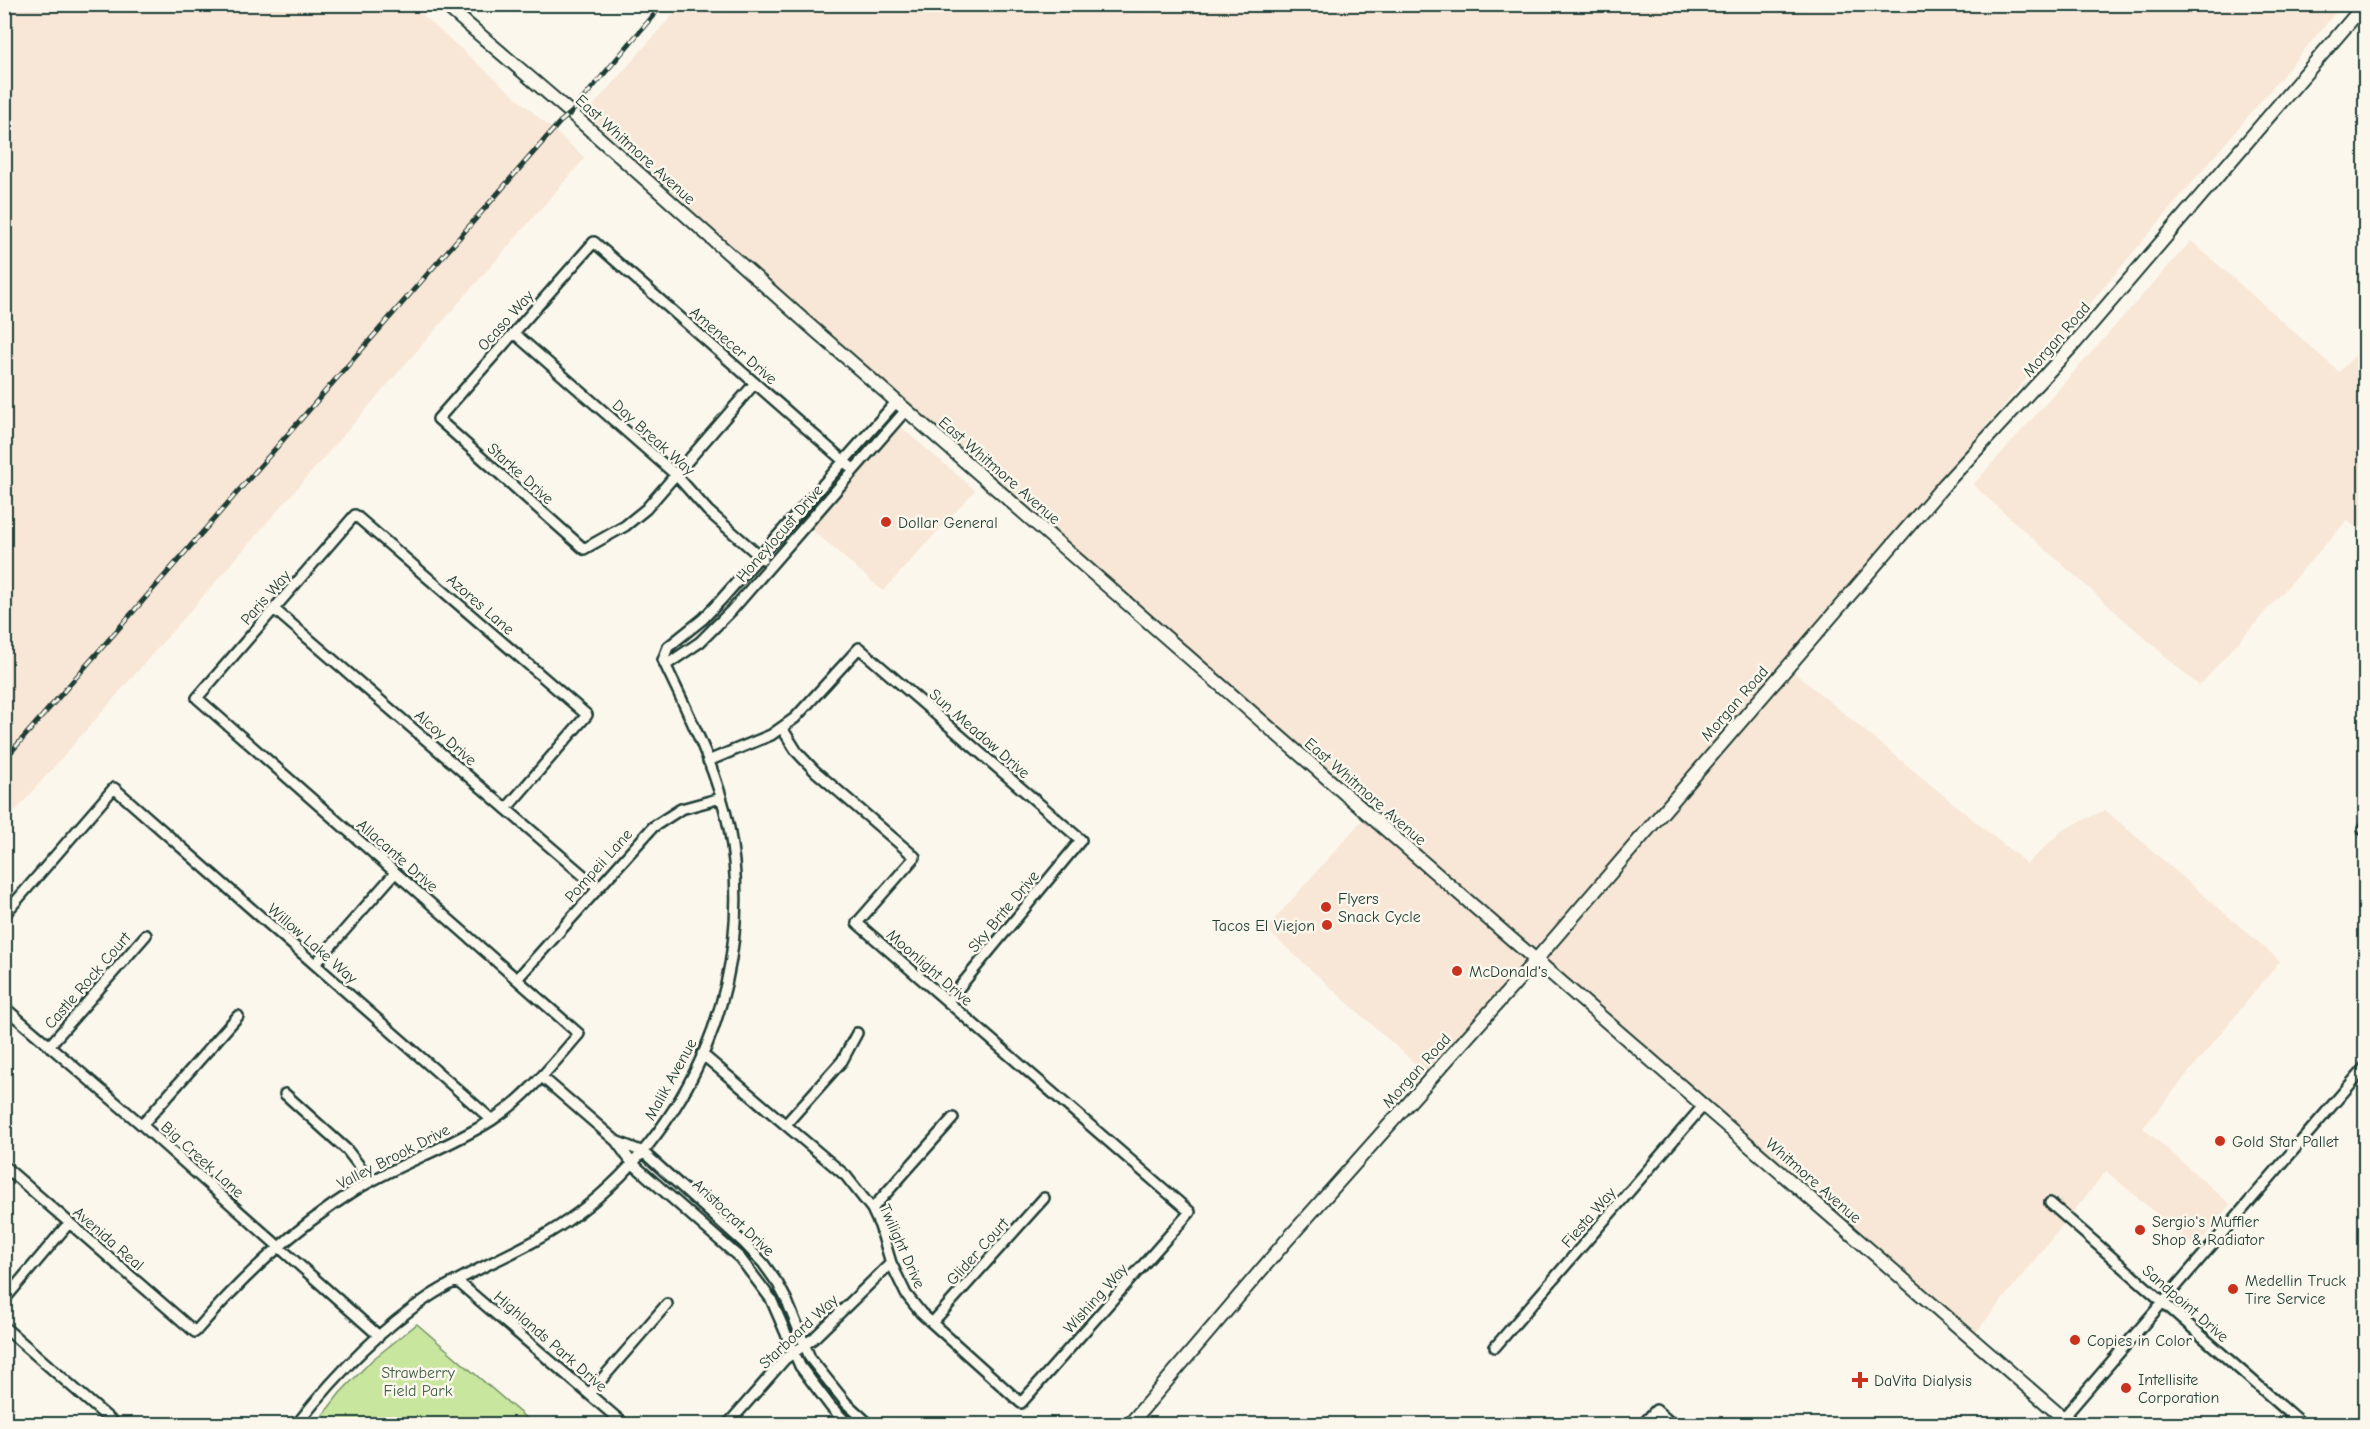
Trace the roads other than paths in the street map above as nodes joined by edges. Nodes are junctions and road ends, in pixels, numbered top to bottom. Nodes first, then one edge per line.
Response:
1 (444, 5) edge
2 (2364, 10) edge
3 (594, 242) joint
4 (514, 333) junction
5 (755, 383) junction
6 (902, 406) junction
7 (438, 419) joint
8 (844, 461) junction
9 (854, 470) junction
10 (676, 475) junction
11 (355, 515) joint
12 (760, 556) junction
13 (771, 566) junction
14 (274, 609) junction
15 (665, 662) junction
16 (197, 698) joint
17 (782, 728) junction
18 (708, 761) junction
19 (721, 798) junction
20 (506, 809) junction
21 (1081, 840) joint
22 (395, 873) junction
23 (598, 888) junction
24 (4, 915) edge
25 (146, 935) dead end
26 (1535, 961) junction
27 (315, 964) junction
28 (517, 979) junction
29 (948, 1001) junction
30 (4, 1007) edge
31 (238, 1016) dead end
32 (857, 1033) dead end
33 (579, 1034) joint
34 (50, 1045) junction
35 (702, 1054) junction
36 (2366, 1066) edge
37 (543, 1077) junction
38 (285, 1094) dead end
39 (1703, 1106) junction
40 (953, 1118) dead end
41 (492, 1120) junction
42 (786, 1124) junction
43 (142, 1125) junction
44 (616, 1141) junction
45 (643, 1152) junction
46 (632, 1163) junction
47 (4, 1166) edge
48 (370, 1181) junction
49 (1044, 1198) dead end
50 (2050, 1203) dead end
51 (872, 1209) junction
52 (1191, 1212) joint
53 (69, 1223) junction
54 (278, 1246) junction
55 (891, 1263) junction
56 (458, 1281) junction
57 (4, 1300) edge
58 (2163, 1303) junction
59 (667, 1304) dead end
60 (932, 1323) junction
61 (4, 1327) edge
62 (195, 1332) joint
63 (379, 1336) junction
64 (806, 1344) junction
65 (1495, 1347) dead end
66 (794, 1352) junction
67 (589, 1394) junction
68 (1021, 1403) joint
69 (2067, 1421) edge
70 (109, 1422) edge
71 (297, 1425) edge
72 (624, 1425) edge
73 (728, 1425) edge
74 (848, 1425) edge
75 (869, 1425) edge
76 (1130, 1425) edge
77 (1643, 1425) edge
78 (1672, 1425) edge
79 (2302, 1425) edge

1 - 6 main road, East Whitmore Avenue
2 - 26 main road, Morgan Road
3 - 4 street, Ocaso Way
3 - 5 street, Amenecer Drive
4 - 7 street, Ocaso Way
4 - 10 street, Day Break Way
5 - 8 street, Amenecer Drive
5 - 10 street
6 - 8 street, Honeylocust Drive
6 - 9 street, Honeylocust Drive
6 - 26 main road, East Whitmore Avenue
7 - 10 street, Starke Drive
8 - 9 street, Amenecer Drive
8 - 12 street, Honeylocust Drive
9 - 13 street, Honeylocust Drive
10 - 12 street, Day Break Way
11 - 14 street, Paris Way
11 - 20 street, Azores Lane
12 - 13 street, Day Break Way
12 - 15 street, Honeylocust Drive
13 - 15 street, Honeylocust Drive
14 - 16 street, Paris Way
14 - 20 street, Alcoy Drive
15 - 18 street, Malik Avenue
16 - 22 street, Allacante Drive
17 - 18 street
17 - 21 street, Sun Meadow Drive
17 - 29 street, Moonlight Drive
18 - 19 street, Malik Avenue
19 - 23 street, Pompeii Lane
19 - 35 street, Malik Avenue
20 - 23 street, Alcoy Drive
21 - 29 street, Sky Brite Drive
22 - 27 street
22 - 28 street, Allacante Drive
23 - 28 street, Pompeii Lane
24 - 27 street, Willow Lake Way
25 - 34 street, Castle Rock Court
26 - 39 main road, Whitmore Avenue
26 - 76 main road, Morgan Road
27 - 41 street, Willow Lake Way
28 - 33 street, Allacante Drive
29 - 52 street, Moonlight Drive
30 - 34 street, Big Creek Lane
31 - 43 street
32 - 42 street
33 - 37 street, Valley Brook Drive
34 - 43 street, Big Creek Lane
35 - 42 street, Twilight Drive
35 - 45 street, Malik Avenue
36 - 58 street
37 - 41 street, Valley Brook Drive
37 - 44 street, Aristocrat Drive
38 - 48 street
39 - 65 street, Fiesta Way
39 - 69 main road, Whitmore Avenue
40 - 51 street
41 - 48 street, Valley Brook Drive
42 - 51 street, Twilight Drive
43 - 54 street, Big Creek Lane
44 - 45 street, Aristocrat Drive
44 - 46 street, Aristocrat Drive
45 - 46 street, Malik Avenue
45 - 64 street, Aristocrat Drive
46 - 56 street, Malik Avenue
46 - 66 street, Aristocrat Drive
47 - 53 street, Avenida Real
48 - 54 street, Valley Brook Drive
49 - 60 street, Glider Court
50 - 58 street, Sandpoint Drive
51 - 55 street, Twilight Drive
52 - 68 street, Wishing Way
53 - 57 street
53 - 62 street, Avenida Real
54 - 62 street, Valley Brook Drive
54 - 63 street, Big Creek Lane
55 - 60 street, Twilight Drive
55 - 64 street, Starboard Way
56 - 63 street, Malik Avenue
56 - 67 street, Highlands Park Drive
58 - 69 street
58 - 79 street, Sandpoint Drive
59 - 67 street
60 - 68 street, Twilight Drive
61 - 70 street
63 - 71 street, Malik Avenue
64 - 66 street, Starboard Way
64 - 75 street, Aristocrat Drive
66 - 73 street, Starboard Way
66 - 74 street, Aristocrat Drive
67 - 72 street, Highlands Park Drive
77 - 78 street

